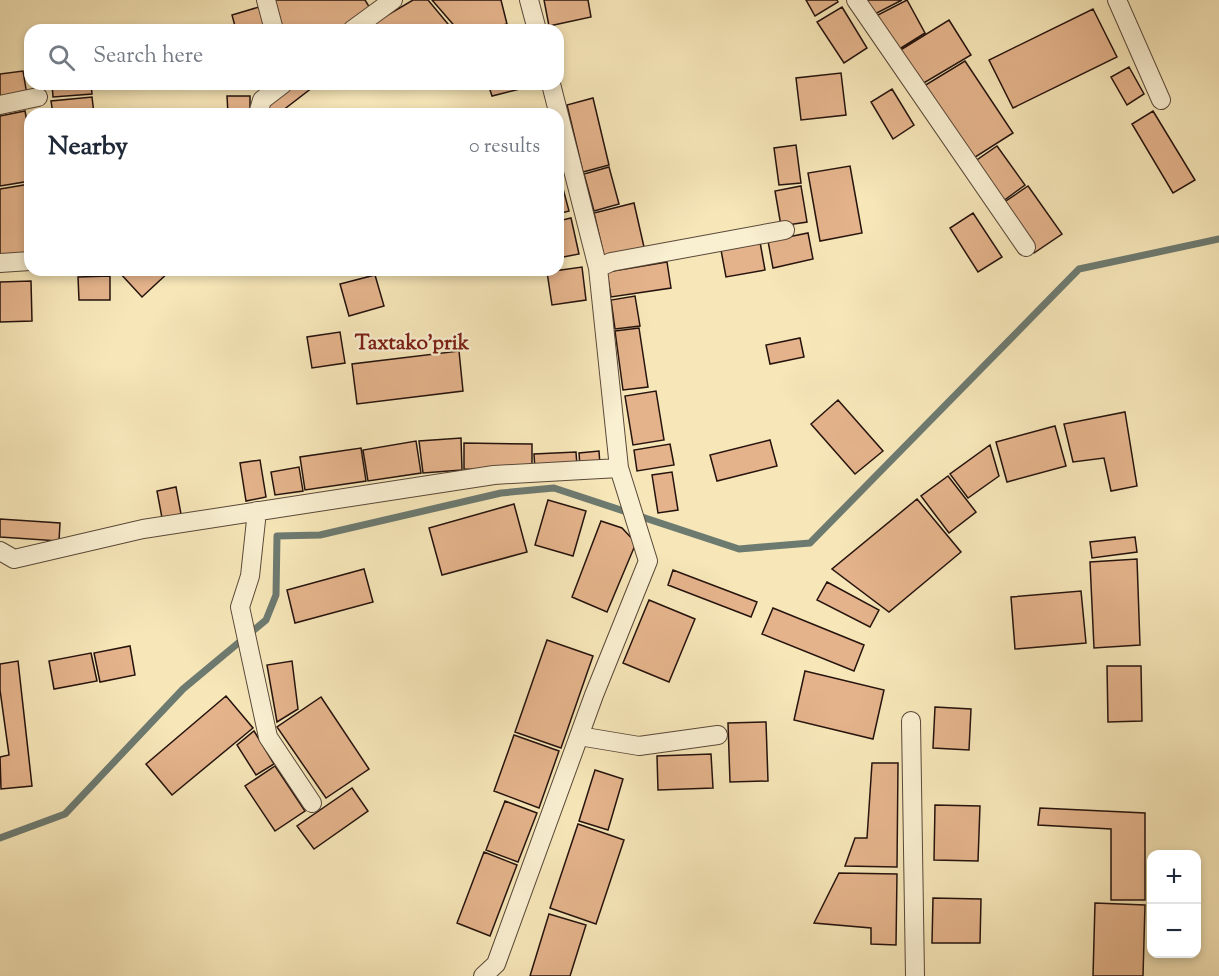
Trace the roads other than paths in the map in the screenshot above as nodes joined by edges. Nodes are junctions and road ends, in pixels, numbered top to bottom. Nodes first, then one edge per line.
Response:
1 (266, 0) edge
2 (393, 0) edge
3 (529, 0) edge
4 (856, 0) edge
5 (1117, 0) edge
6 (272, 24) edge
7 (360, 24) edge
8 (535, 24) edge
9 (275, 90) edge
10 (553, 90) edge
11 (38, 98) dead end
12 (1161, 100) dead end
13 (0, 105) edge
14 (260, 108) edge
15 (557, 108) edge
16 (564, 135) edge
17 (785, 230) dead end
18 (1026, 247) dead end
19 (24, 261) edge
20 (0, 263) edge
21 (598, 268) junction
22 (619, 468) junction
23 (257, 511) junction
24 (0, 551) edge
25 (911, 721) dead end
26 (718, 735) dead end
27 (579, 736) junction
28 (312, 803) dead end
29 (483, 976) edge
30 (915, 976) edge

1 - 6 street
2 - 7 street
3 - 8 street
4 - 18 street
5 - 12 street
9 - 14 street
10 - 15 street
11 - 13 street
16 - 21 street
17 - 21 street
19 - 20 street
21 - 22 street
22 - 23 street
22 - 27 street
23 - 24 street
23 - 28 street
25 - 30 street
26 - 27 street
27 - 29 street

